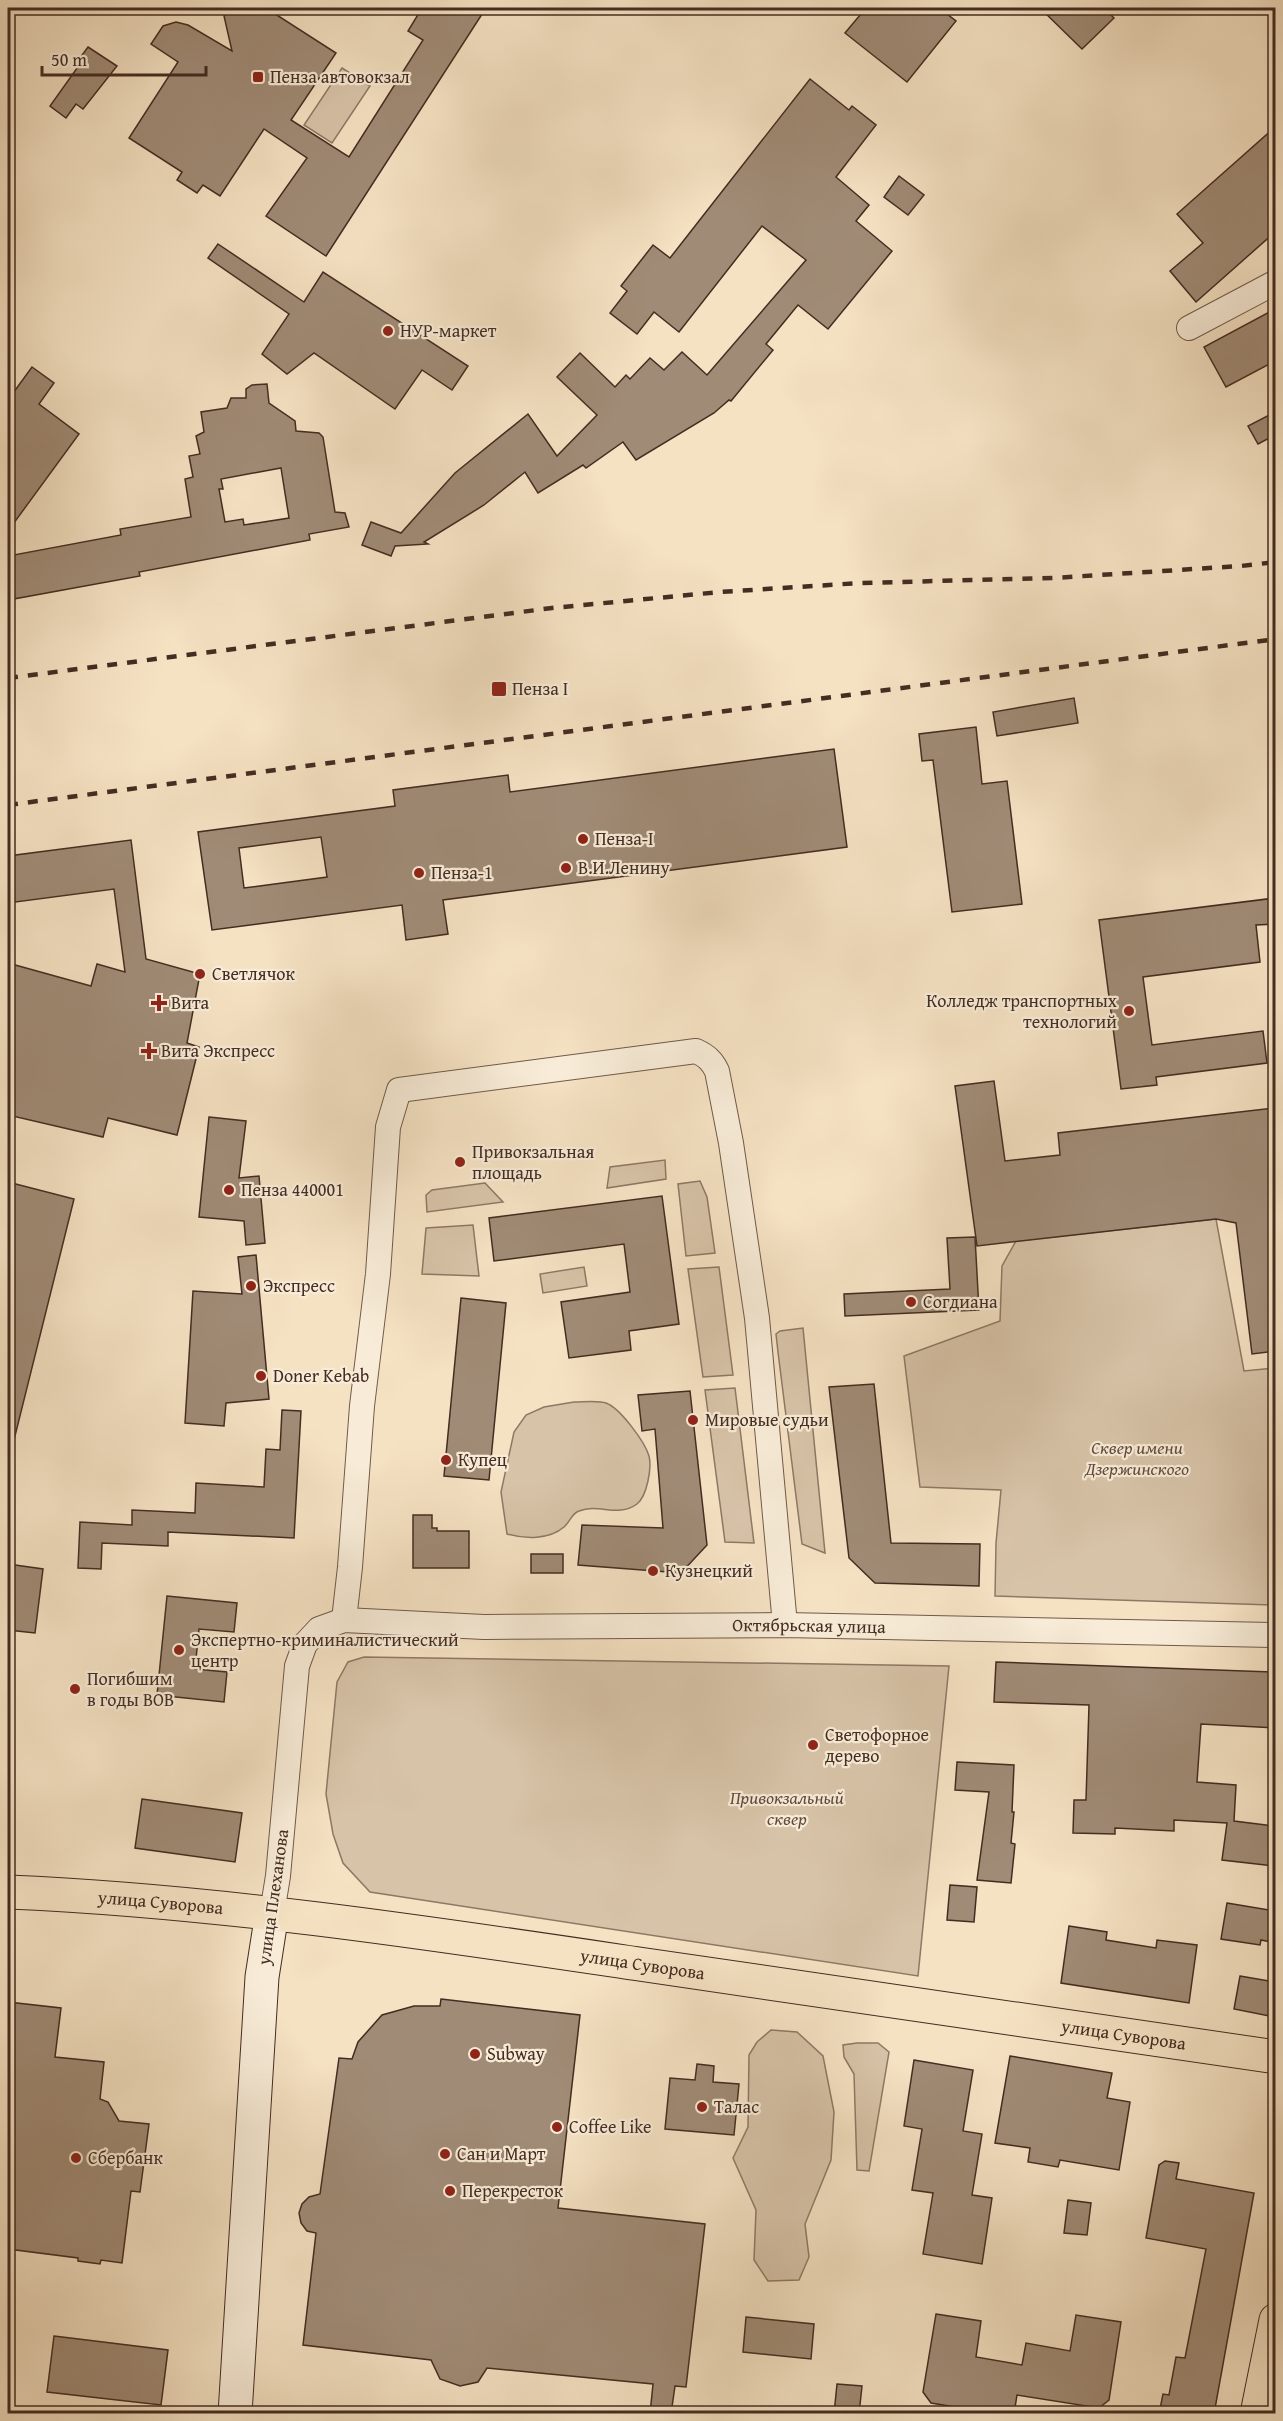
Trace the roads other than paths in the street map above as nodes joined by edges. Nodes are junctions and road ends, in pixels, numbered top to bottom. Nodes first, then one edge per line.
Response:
1 (1275, 282) edge
2 (1189, 328) dead end
3 (344, 1620) junction
4 (785, 1625) junction
5 (1275, 1635) edge
6 (8, 1892) edge
7 (272, 1913) junction
8 (1275, 2057) edge
9 (1275, 2320) edge
10 (235, 2414) edge
11 (1257, 2414) edge

1 - 2 street
3 - 4 street, Октябрьская улица
3 - 4 street
3 - 7 street, улица Плеханова
4 - 5 street, Октябрьская улица
6 - 7 main road, улица Суворова
7 - 8 main road, улица Суворова
7 - 10 main road, улица Плеханова
9 - 11 main road

